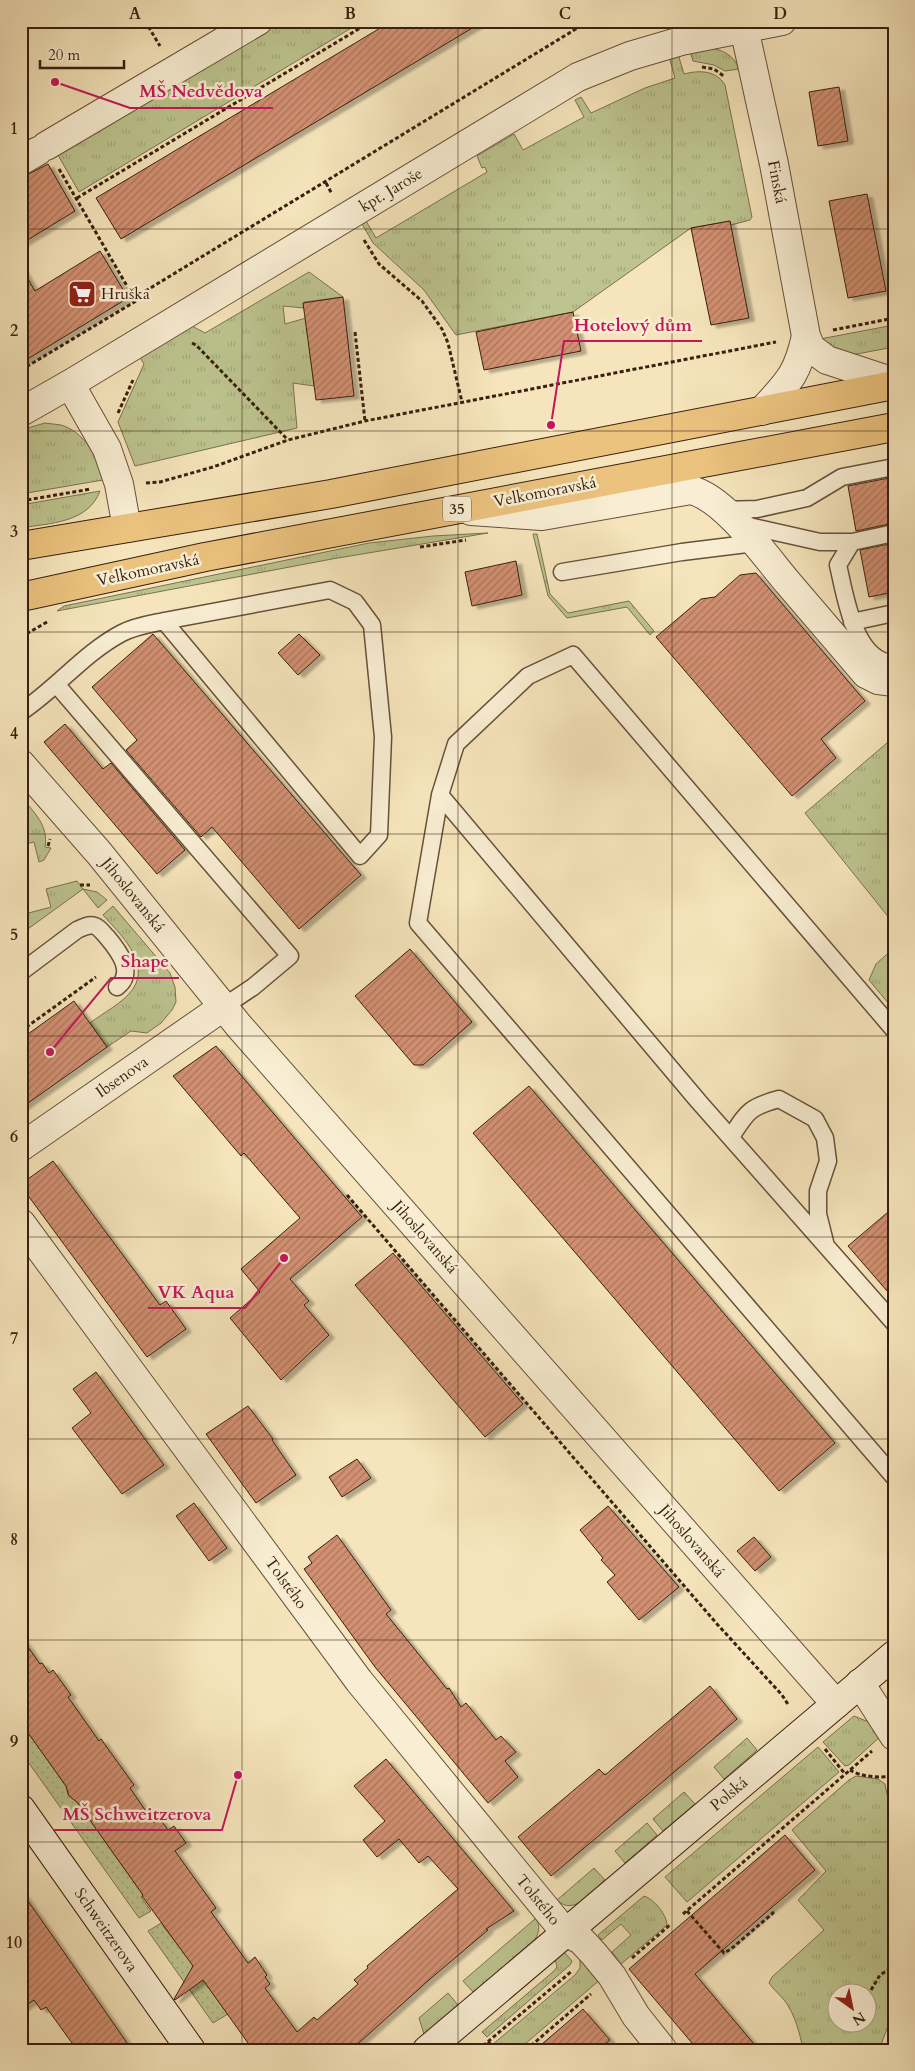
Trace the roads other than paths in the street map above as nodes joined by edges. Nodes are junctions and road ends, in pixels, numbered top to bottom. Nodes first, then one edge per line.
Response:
1 (258, 21) edge
2 (782, 21) edge
3 (744, 28) junction
4 (35, 153) edge
5 (805, 336) junction
6 (894, 383) edge
7 (70, 384) junction
8 (762, 411) junction
9 (21, 412) edge
10 (894, 427) edge
11 (894, 467) edge
12 (455, 509) junction
13 (739, 526) junction
14 (127, 528) junction
15 (894, 533) edge
16 (852, 542) junction
17 (21, 546) edge
18 (562, 572) dead end
19 (21, 597) edge
20 (894, 613) edge
21 (164, 621) junction
22 (852, 622) junction
23 (894, 663) edge
24 (894, 682) edge
25 (56, 684) junction
26 (21, 712) edge
27 (21, 764) edge
28 (440, 795) junction
29 (21, 972) edge
30 (116, 987) dead end
31 (223, 1007) junction
32 (894, 1030) edge
33 (731, 1137) junction
34 (21, 1147) edge
35 (21, 1223) edge
36 (826, 1244) junction
37 (894, 1323) edge
38 (894, 1477) edge
39 (894, 1655) edge
40 (860, 1684) junction
41 (836, 1704) junction
42 (886, 1741) edge
43 (21, 1809) edge
44 (565, 1932) junction
45 (191, 2050) edge
46 (427, 2050) edge
47 (663, 2050) edge

1 - 4 street
2 - 3 street, kpt. Jaroše
3 - 5 street, Finská
3 - 7 street, kpt. Jaroše
5 - 6 street, Finská
5 - 8 street, Finská
6 - 8 main road, 35
7 - 9 street, kpt. Jaroše
7 - 14 street
8 - 14 main road, 35
10 - 12 main road, Velkomoravská / 35
11 - 13 lane
12 - 13 street
12 - 19 main road, Velkomoravská / 35
13 - 16 lane
13 - 18 lane
13 - 24 street
14 - 17 main road, 35
15 - 16 lane
16 - 22 lane
20 - 22 lane
21 - 21 lane
21 - 25 lane
22 - 23 lane
25 - 26 lane
25 - 31 lane
27 - 31 street, Jihoslovanská
28 - 32 lane
28 - 33 lane
28 - 38 lane
29 - 30 lane
31 - 34 street, Ibsenova
31 - 41 street, Jihoslovanská
33 - 36 lane
33 - 36 lane
35 - 44 street, Tolstého
36 - 37 lane
39 - 40 street, Polská
40 - 41 street, Polská
40 - 42 street
41 - 44 street, Polská
43 - 45 street, Schweitzerova
44 - 46 street, Polská
44 - 47 street

